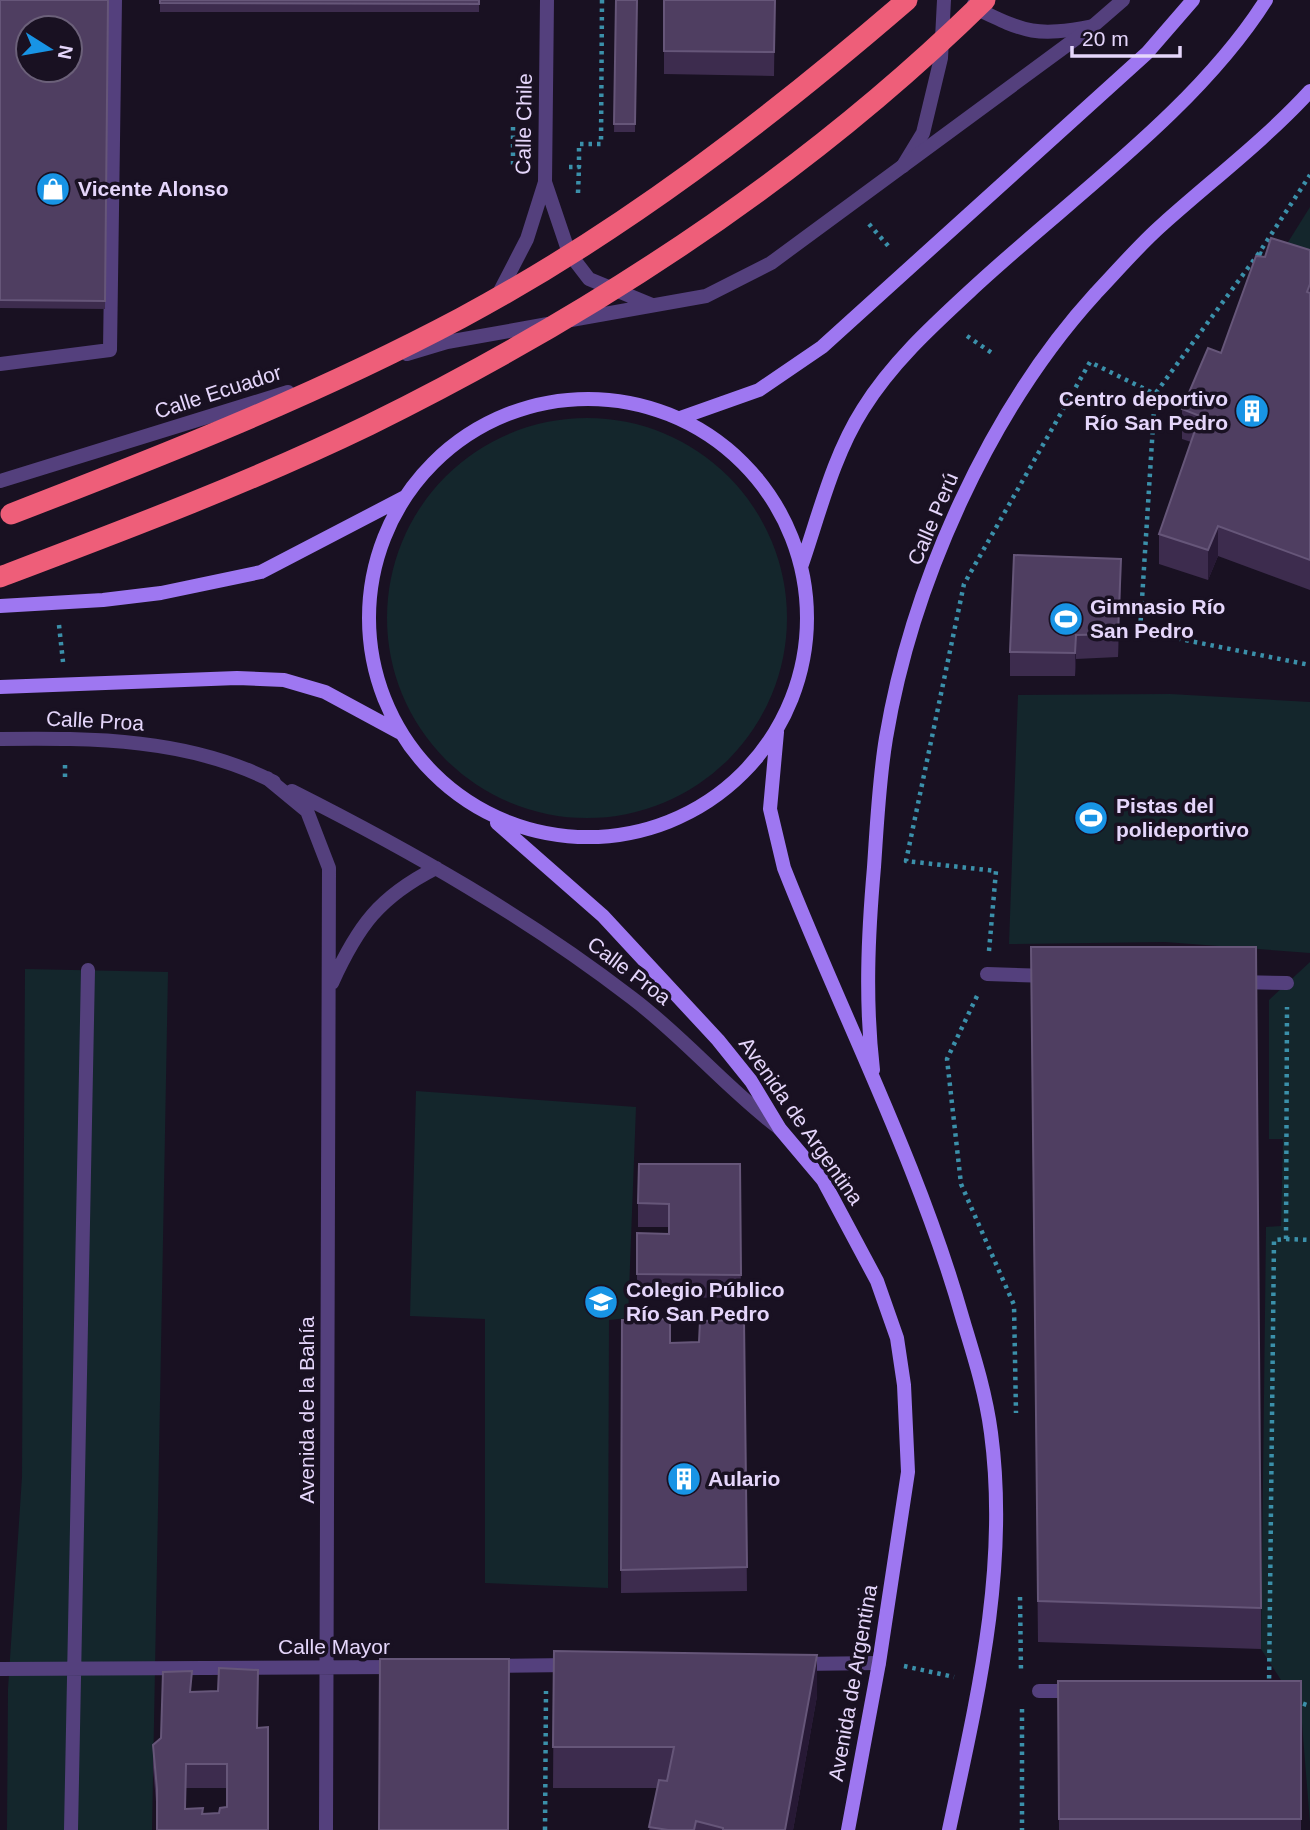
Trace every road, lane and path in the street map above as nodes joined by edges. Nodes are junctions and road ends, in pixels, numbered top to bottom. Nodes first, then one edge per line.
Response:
1 (115, 0) edge
2 (547, 0) edge
3 (602, 0) edge
4 (907, 0) edge
5 (944, 0) edge
6 (972, 0) edge
7 (985, 0) edge
8 (1124, 0) edge
9 (1193, 0) edge
10 (1266, 0) edge
11 (1093, 26) junction
12 (1310, 92) edge
13 (513, 127) dead end
14 (902, 167) junction
15 (546, 174) junction
16 (1310, 175) edge
17 (869, 224) dead end
18 (890, 248) dead end
19 (1259, 253) junction
20 (1272, 258) edge
21 (652, 305) junction
22 (967, 336) dead end
23 (447, 342) junction
24 (995, 355) dead end
25 (0, 365) edge
26 (1155, 394) junction
27 (680, 418) junction
28 (0, 481) edge
29 (406, 496) junction
30 (11, 513) dead end
31 (801, 567) junction
32 (0, 577) edge
33 (0, 606) edge
34 (1310, 665) edge
35 (0, 687) edge
36 (778, 728) junction
37 (401, 733) junction
38 (0, 739) edge
39 (267, 778) junction
40 (485, 813) junction
41 (436, 869) junction
42 (88, 970) dead end
43 (987, 974) joint
44 (1069, 976) edge
45 (1219, 981) edge
46 (1287, 983) joint
47 (329, 990) junction
48 (875, 1085) junction
49 (780, 1129) junction
50 (1286, 1239) junction
51 (1310, 1240) edge
52 (879, 1663) junction
53 (782, 1664) edge
54 (588, 1665) edge
55 (478, 1666) edge
56 (546, 1666) junction
57 (409, 1667) edge
58 (327, 1668) junction
59 (74, 1669) junction
60 (0, 1670) edge
61 (1039, 1691) dead end
62 (1093, 1691) edge
63 (1269, 1693) edge
64 (1289, 1699) edge
65 (1310, 1706) edge
66 (71, 1830) edge
67 (326, 1830) edge
68 (545, 1830) edge
69 (848, 1830) edge
70 (949, 1830) edge

1 - 25 street
2 - 15 street, Calle Chile
3 - 15 path
4 - 30 highway, bridge
5 - 14 street
6 - 11 street
7 - 32 highway, bridge
8 - 11 street
9 - 27 main road
10 - 31 main road
11 - 14 street
12 - 48 main road, Calle Perú
13 - 15 path
14 - 21 street
15 - 21 street
15 - 23 street, Calle Chile
16 - 19 path
17 - 18 path
19 - 20 path
19 - 26 path
21 - 23 street
22 - 24 path
23 - 28 street, Calle Ecuador
26 - 34 path
26 - 43 path
27 - 29 main road
27 - 31 main road
29 - 33 main road
29 - 37 main road
31 - 36 main road
35 - 37 main road
36 - 40 main road
36 - 48 main road
37 - 40 main road
38 - 39 street, Calle Proa
39 - 41 street, Calle Proa
39 - 47 street, Calle Proa
40 - 49 main road, Avenida de Argentina
41 - 47 street
41 - 49 street, Calle Proa
42 - 59 street
43 - 44 street
45 - 46 street
46 - 50 path
47 - 58 street, Avenida de la Bahía
48 - 70 main road
49 - 52 main road, Avenida de Argentina
50 - 51 path
50 - 63 path
52 - 53 street
52 - 69 main road, Avenida de Argentina
54 - 56 street
55 - 56 street
56 - 68 path
57 - 58 street, Calle Mayor
58 - 59 street, Calle Mayor
58 - 67 street, Avenida de la Bahía
59 - 60 street, Calle Mayor
59 - 66 street
61 - 62 street
64 - 65 path

